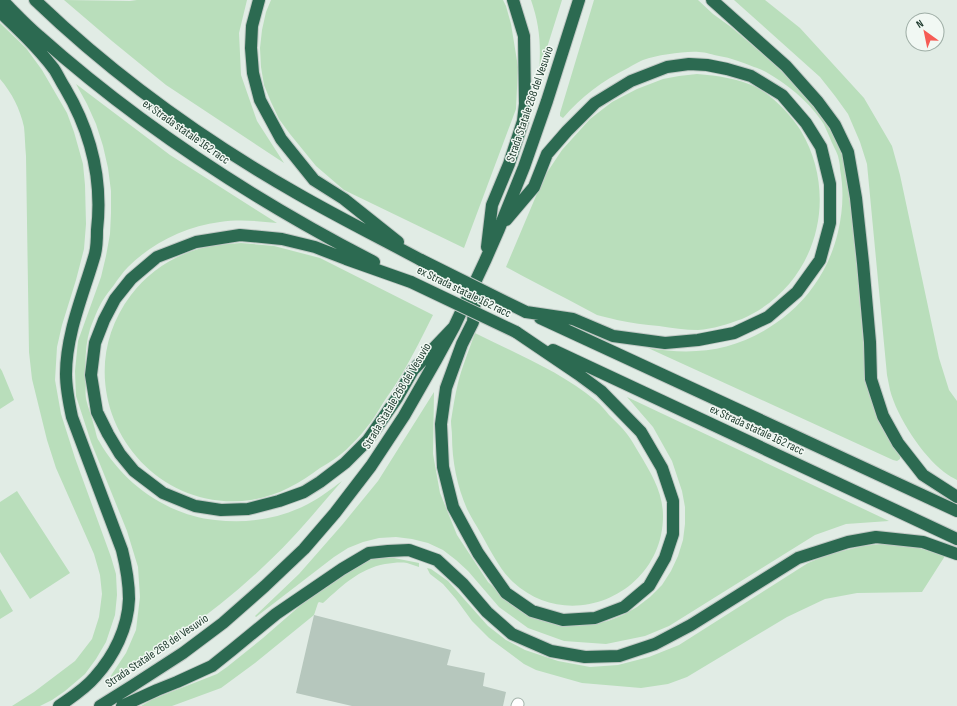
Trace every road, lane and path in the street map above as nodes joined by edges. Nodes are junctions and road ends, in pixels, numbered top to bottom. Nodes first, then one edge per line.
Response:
1 (2, 0) edge
2 (35, 0) edge
3 (259, 0) edge
4 (512, 0) edge
5 (579, 0) edge
6 (712, 0) edge
7 (0, 12) edge
8 (499, 229) junction
9 (421, 260) junction
10 (485, 261) junction
11 (478, 276) junction
12 (410, 282) junction
13 (526, 312) junction
14 (454, 327) junction
15 (516, 332) junction
16 (957, 497) edge
17 (957, 511) edge
18 (957, 539) edge
19 (957, 554) edge
20 (59, 706) edge
21 (100, 706) edge
22 (122, 706) edge

1 - 12 highway, ex Strada statale 162 racc
2 - 9 highway, ex Strada statale 162 racc
3 - 9 highway
4 - 10 highway
5 - 8 highway, Strada Statale 268 del Vesuvio
6 - 16 highway
7 - 20 highway
8 - 10 highway, Strada Statale 268 del Vesuvio
8 - 13 highway
9 - 13 highway, ex Strada statale 162 racc, bridge
10 - 11 highway, Strada Statale 268 del Vesuvio
11 - 14 highway, Strada Statale 268 del Vesuvio
11 - 15 highway
12 - 14 highway
12 - 15 highway, ex Strada statale 162 racc, bridge
13 - 17 highway, ex Strada statale 162 racc
14 - 21 highway, Strada Statale 268 del Vesuvio
15 - 18 highway, ex Strada statale 162 racc
19 - 22 highway

